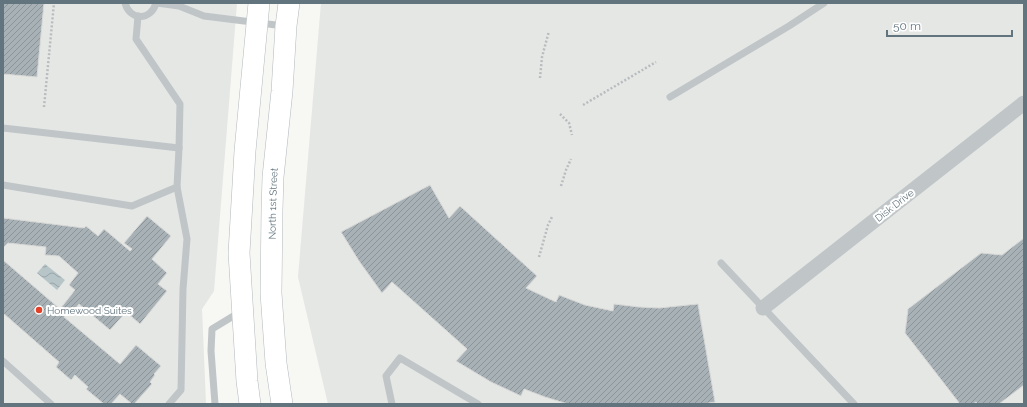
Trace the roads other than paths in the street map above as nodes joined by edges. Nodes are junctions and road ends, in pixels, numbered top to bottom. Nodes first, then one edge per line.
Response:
1 (124, 3) edge
2 (157, 3) edge
3 (187, 3) edge
4 (288, 3) edge
5 (824, 3) edge
6 (179, 6) junction
7 (258, 13) edge
8 (138, 16) junction
9 (286, 26) junction
10 (670, 97) dead end
11 (1024, 103) edge
12 (3, 128) edge
13 (180, 148) junction
14 (3, 185) edge
15 (176, 188) junction
16 (721, 263) dead end
17 (764, 308) junction
18 (242, 311) junction
19 (3, 361) edge
20 (51, 404) edge
21 (168, 404) edge
22 (214, 404) edge
23 (250, 404) edge
24 (282, 404) edge
25 (392, 404) edge
26 (478, 404) edge
27 (852, 404) edge

1 - 8 lane
2 - 6 lane
2 - 8 lane
3 - 6 lane
4 - 9 main road, North 1st Street
5 - 10 lane
6 - 7 lane
7 - 9 lane
7 - 18 main road
8 - 13 lane
9 - 24 main road, North 1st Street
11 - 17 street, Disk Drive
12 - 13 lane
13 - 15 lane
14 - 15 lane
15 - 21 lane
16 - 17 lane
17 - 27 lane
18 - 22 lane
18 - 23 main road
19 - 20 lane
25 - 26 lane

